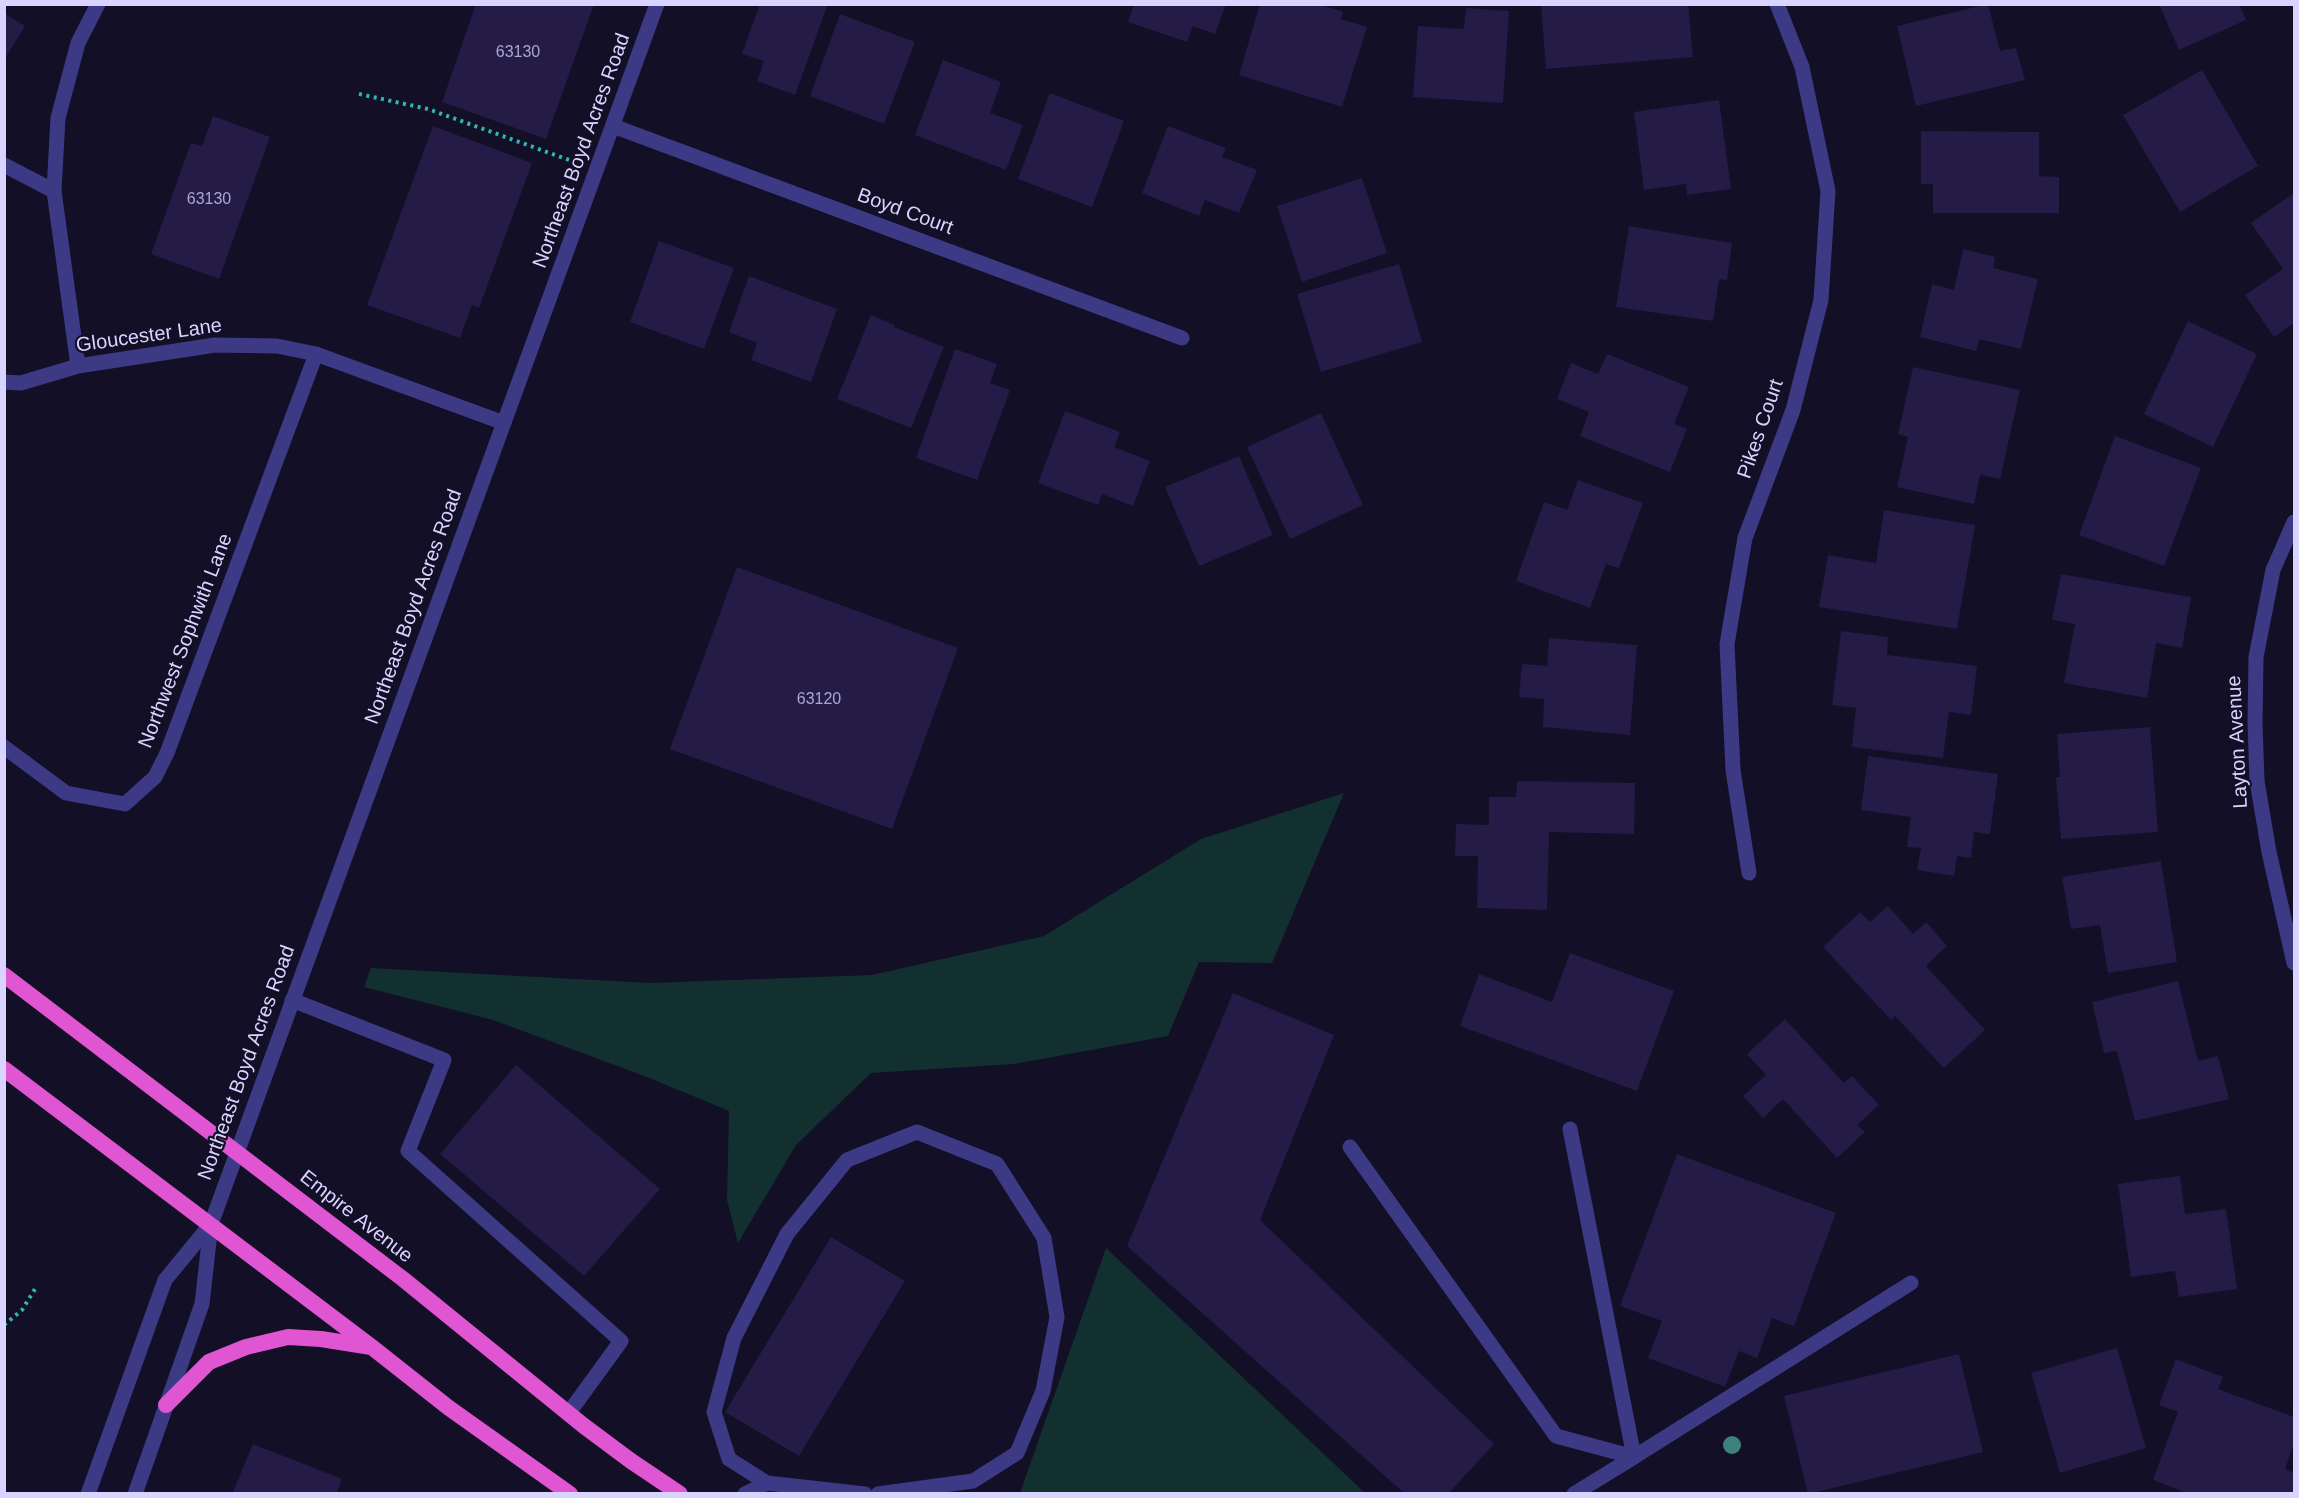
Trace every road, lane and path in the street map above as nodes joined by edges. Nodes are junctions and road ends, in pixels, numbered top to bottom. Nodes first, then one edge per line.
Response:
1 (98, 4) edge
2 (657, 4) edge
3 (1777, 4) edge
4 (359, 94) dead end
5 (613, 126) junction
6 (548, 153) dead end
7 (4, 165) edge
8 (54, 191) junction
9 (1182, 338) dead end
10 (316, 354) junction
11 (78, 366) junction
12 (4, 382) edge
13 (504, 423) junction
14 (2295, 522) edge
15 (4, 747) edge
16 (1749, 873) dead end
17 (2295, 963) edge
18 (4, 975) edge
19 (292, 1000) junction
20 (4, 1069) edge
21 (1570, 1129) dead end
22 (1350, 1147) dead end
23 (238, 1152) junction
24 (211, 1224) junction
25 (1911, 1283) dead end
26 (35, 1289) dead end
27 (4, 1325) edge
28 (373, 1348) junction
29 (166, 1405) junction
30 (567, 1414) junction
31 (1634, 1456) junction
32 (767, 1483) junction
33 (88, 1494) edge
34 (135, 1494) edge
35 (570, 1494) edge
36 (680, 1494) edge
37 (745, 1494) edge
38 (865, 1494) edge
39 (878, 1494) edge
40 (1574, 1494) edge

1 - 8 street
2 - 5 street, Northeast Boyd Acres Road
3 - 16 street, Pikes Court
4 - 6 path
5 - 9 street, Boyd Court
5 - 13 street, Northeast Boyd Acres Road
7 - 8 street
8 - 11 street
10 - 11 street, Gloucester Lane
10 - 13 street, Gloucester Lane
10 - 15 street, Northwest Sophwith Lane
11 - 12 street, Gloucester Lane
13 - 19 street, Northeast Boyd Acres Road
14 - 17 street, Layton Avenue
18 - 23 highway, Empire Avenue
19 - 23 street, Northeast Boyd Acres Road
19 - 30 street
20 - 24 highway
21 - 31 street
22 - 31 street
23 - 24 street, Northeast Boyd Acres Road
23 - 30 highway, Empire Avenue
24 - 28 highway
24 - 29 street, Northeast Boyd Acres Road
24 - 33 street, Northeast Boyd Acres Road
25 - 31 street
26 - 27 path
28 - 29 highway
28 - 35 highway
29 - 34 street, Northeast Boyd Acres Road
30 - 36 highway, Empire Avenue
31 - 40 street
32 - 37 street
32 - 38 street
32 - 39 street

